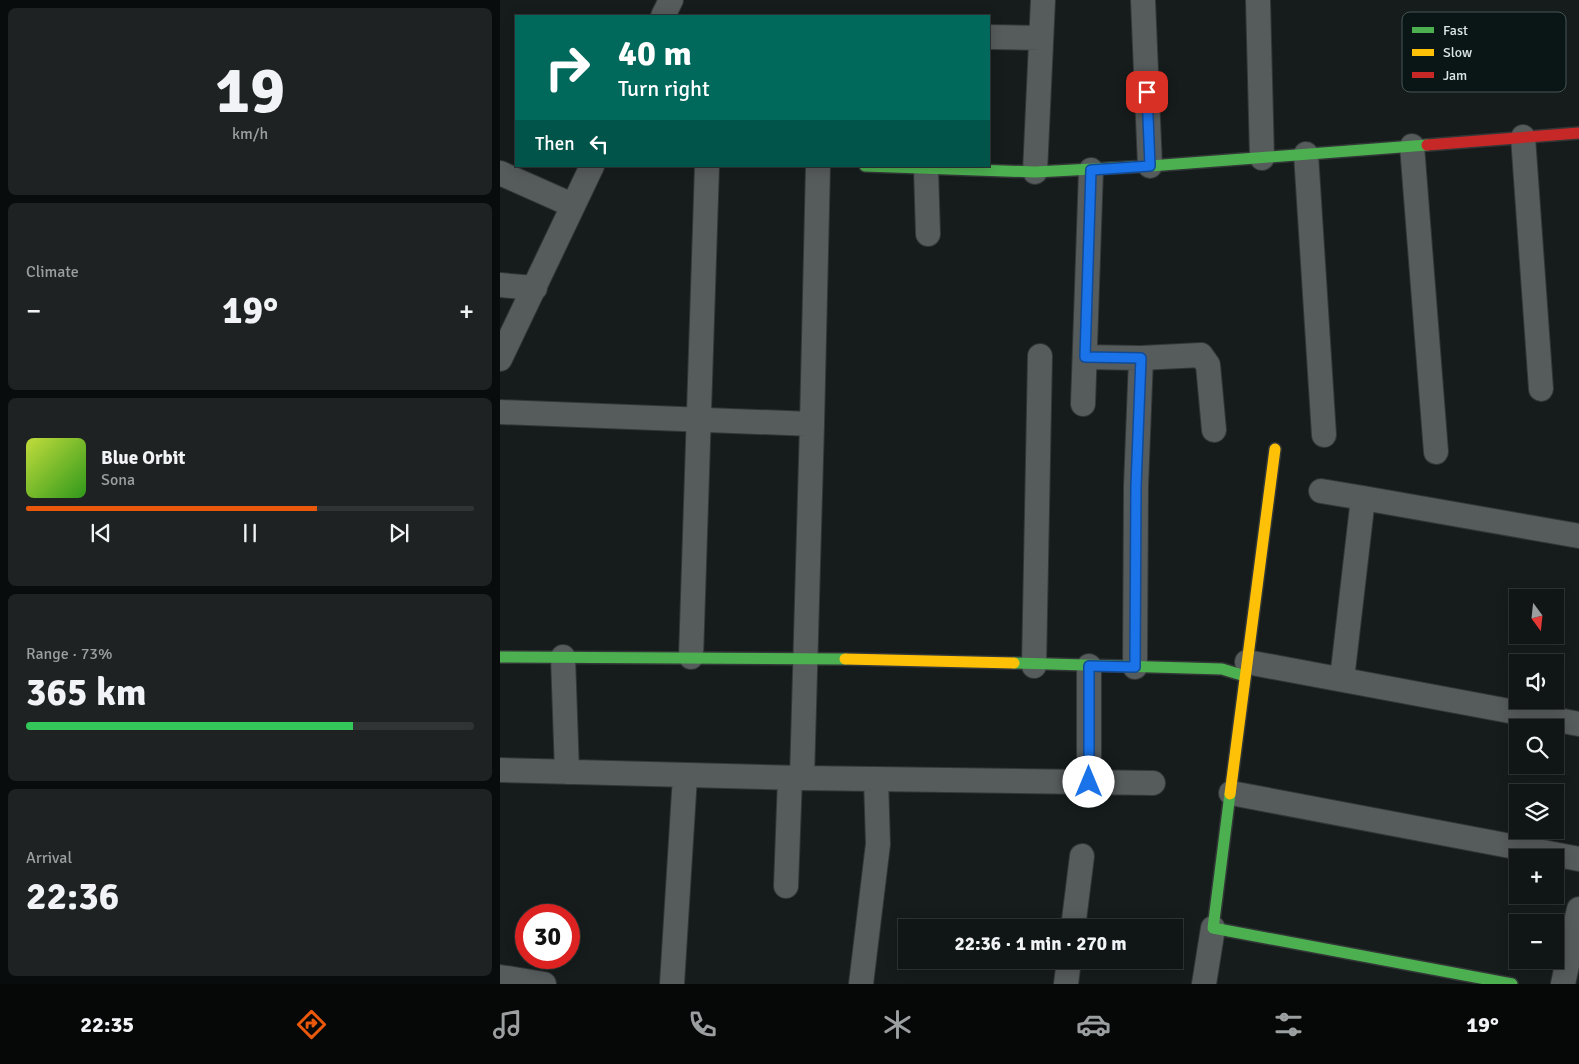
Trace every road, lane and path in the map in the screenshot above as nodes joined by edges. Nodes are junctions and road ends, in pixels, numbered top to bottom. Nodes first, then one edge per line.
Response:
1 (671, 0) edge
2 (1042, 0) edge
3 (1144, 0) edge
4 (1258, 0) edge
5 (664, 15) edge
6 (990, 37) edge
7 (1041, 38) junction
8 (1579, 133) edge
9 (1523, 137) junction
10 (1412, 146) junction
11 (1306, 154) junction
12 (1262, 158) junction
13 (1150, 166) junction
14 (591, 167) edge
15 (707, 167) edge
16 (818, 167) edge
17 (901, 167) edge
18 (926, 169) junction
19 (1091, 170) junction
20 (1034, 172) junction
21 (500, 173) edge
22 (572, 205) junction
23 (928, 234) dead end
24 (500, 285) edge
25 (535, 288) junction
26 (1040, 356) dead end
27 (1085, 357) junction
28 (1141, 358) junction
29 (500, 359) edge
30 (1540, 390) dead end
31 (1083, 404) dead end
32 (500, 412) edge
33 (698, 420) junction
34 (812, 424) junction
35 (1214, 430) dead end
36 (1324, 435) dead end
37 (1275, 449) dead end
38 (1436, 452) dead end
39 (1321, 491) dead end
40 (1363, 498) junction
41 (1579, 536) edge
42 (500, 656) edge
43 (563, 657) junction
44 (691, 657) junction
45 (806, 658) junction
46 (1034, 666) junction
47 (1089, 666) junction
48 (1135, 667) junction
49 (1246, 669) junction
50 (1342, 679) junction
51 (1579, 724) edge
52 (500, 770) edge
53 (567, 772) junction
54 (685, 776) junction
55 (796, 778) junction
56 (876, 779) junction
57 (1089, 782) junction
58 (1153, 783) dead end
59 (1230, 793) junction
60 (1082, 856) dead end
61 (1579, 859) edge
62 (786, 886) dead end
63 (1579, 909) edge
64 (1075, 919) edge
65 (1213, 928) junction
66 (1068, 969) edge
67 (500, 977) edge
68 (544, 984) edge
69 (672, 984) edge
70 (861, 984) edge
71 (1066, 984) edge
72 (1204, 984) edge
73 (1512, 984) edge
74 (1563, 984) edge

1 - 5 street
2 - 7 street
3 - 13 street
4 - 12 street
6 - 7 street
7 - 20 street
8 - 9 street
9 - 10 street
9 - 30 street
10 - 11 street
10 - 38 street
11 - 12 street
11 - 36 street
12 - 13 street
13 - 19 street
14 - 22 street
15 - 33 street
16 - 34 street
17 - 18 street
18 - 20 street
18 - 23 street
19 - 20 street
19 - 27 street
21 - 22 street
22 - 25 street
24 - 25 street
25 - 29 street
26 - 46 street
27 - 28 street
27 - 31 street
28 - 35 street
28 - 48 street
32 - 33 street
33 - 34 street
33 - 44 street
34 - 45 street
37 - 49 street
39 - 40 street
40 - 41 street
40 - 50 street
42 - 43 street
43 - 44 street
43 - 53 street
44 - 45 street
45 - 46 street
45 - 55 street
46 - 47 street
47 - 48 street
47 - 57 street
48 - 49 street
49 - 50 street
49 - 59 street
50 - 51 street
52 - 53 street
53 - 54 street
54 - 55 street
54 - 69 street
55 - 56 street
55 - 62 street
56 - 57 street
56 - 70 street
57 - 58 street
59 - 61 street
59 - 65 street
60 - 64 street
63 - 74 street
65 - 72 street
65 - 73 street
66 - 71 street
67 - 68 street

